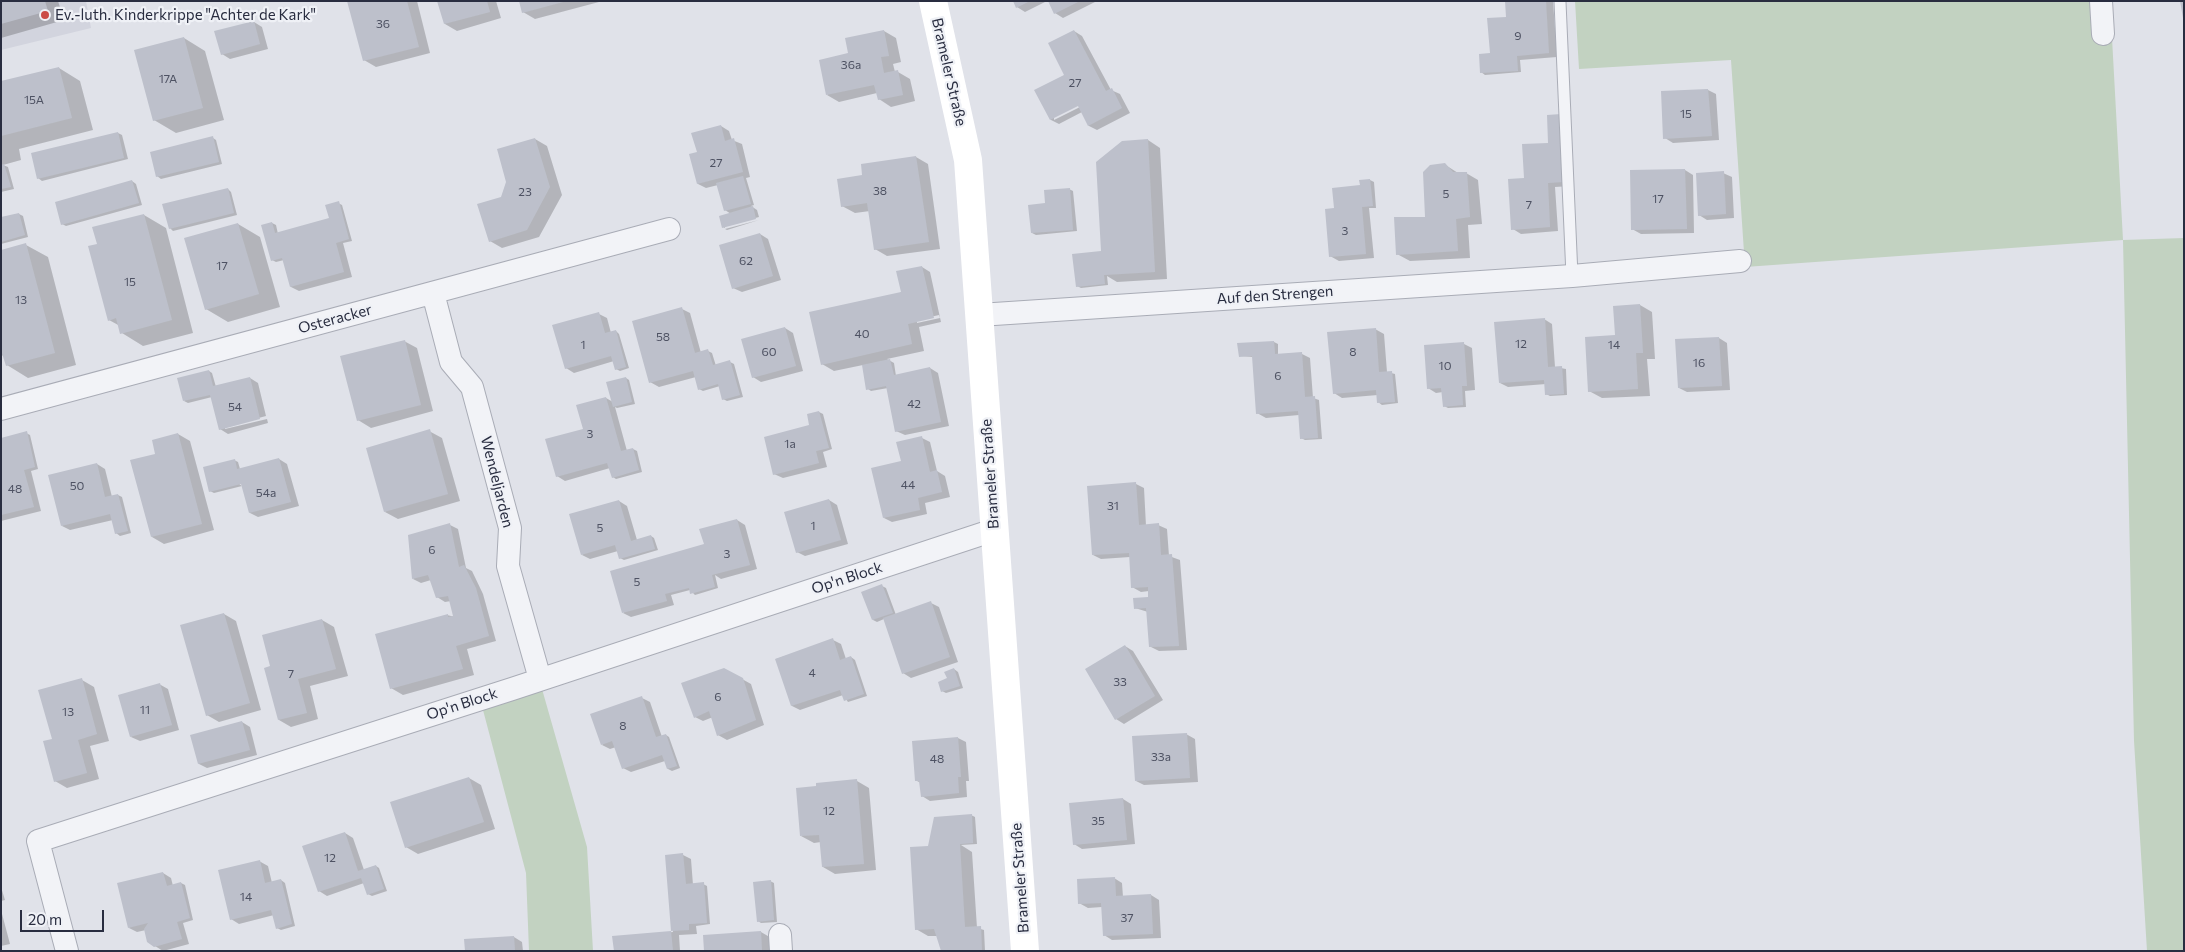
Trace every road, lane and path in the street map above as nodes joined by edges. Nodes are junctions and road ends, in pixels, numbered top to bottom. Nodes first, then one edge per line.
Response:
1 (933, 1) edge
2 (2101, 1) edge
3 (1560, 2) edge
4 (2103, 34) dead end
5 (669, 229) dead end
6 (1740, 261) dead end
7 (1572, 276) junction
8 (433, 293) junction
9 (979, 315) junction
10 (1, 409) edge
11 (994, 530) junction
12 (540, 679) junction
13 (67, 951) edge
14 (1025, 951) edge

1 - 9 street, Brameler Straße
2 - 4 street
3 - 7 lane
5 - 8 street, Osteracker
6 - 7 street, Auf den Strengen
7 - 9 street, Auf den Strengen
8 - 10 street, Osteracker
8 - 12 street, Wendeljarden
9 - 11 street, Brameler Straße
11 - 12 street, Op'n Block
11 - 14 street, Brameler Straße
12 - 13 street, Op'n Block

